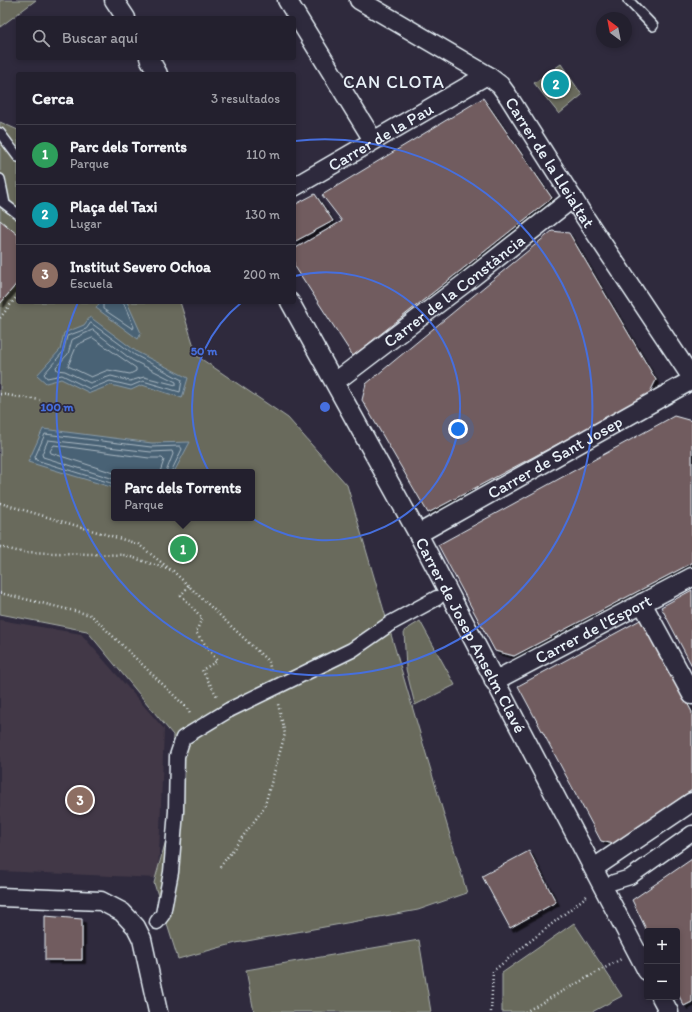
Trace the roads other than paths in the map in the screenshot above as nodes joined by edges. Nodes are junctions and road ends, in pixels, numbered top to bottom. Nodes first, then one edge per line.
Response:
1 (114, 0) edge
2 (287, 0) edge
3 (359, 0) edge
4 (628, 0) edge
5 (125, 16) edge
6 (653, 26) dead end
7 (150, 60) edge
8 (157, 72) edge
9 (487, 75) junction
10 (0, 133) edge
11 (373, 140) junction
12 (16, 154) edge
13 (0, 179) edge
14 (296, 186) edge
15 (573, 198) junction
16 (2, 202) edge
17 (16, 212) edge
18 (291, 304) edge
19 (692, 379) edge
20 (335, 382) junction
21 (418, 534) junction
22 (692, 577) edge
23 (437, 598) dead end
24 (642, 603) junction
25 (494, 680) junction
26 (692, 695) edge
27 (692, 802) edge
28 (692, 833) edge
29 (594, 868) junction
30 (614, 882) dead end
31 (0, 897) edge
32 (157, 922) dead end
33 (644, 965) edge
34 (663, 1000) edge
35 (158, 1012) edge
36 (669, 1012) edge

1 - 5 street
2 - 11 street
3 - 9 street, Carrer de la Lleialtat
4 - 6 lane
7 - 8 street
9 - 11 street, Carrer de la Pau
9 - 15 street, Carrer de la Lleialtat
10 - 12 lane
11 - 14 street, Carrer de la Pau
13 - 16 lane
15 - 19 street, Carrer de la Lleialtat
15 - 20 street, Carrer de la Constància
16 - 17 lane
18 - 20 street, Carrer de Josep Anselm Clavé
19 - 21 street, Carrer de Sant Josep
20 - 21 street, Carrer de Josep Anselm Clavé
21 - 25 street, Carrer de Josep Anselm Clavé
22 - 24 street, Carrer de l'Esport
23 - 32 street, bridge
24 - 25 street, Carrer de l'Esport
24 - 26 street
25 - 29 street, Carrer de Josep Anselm Clavé
27 - 29 street
28 - 30 street
29 - 33 street, Carrer de Josep Anselm Clavé
31 - 35 street
34 - 36 street

